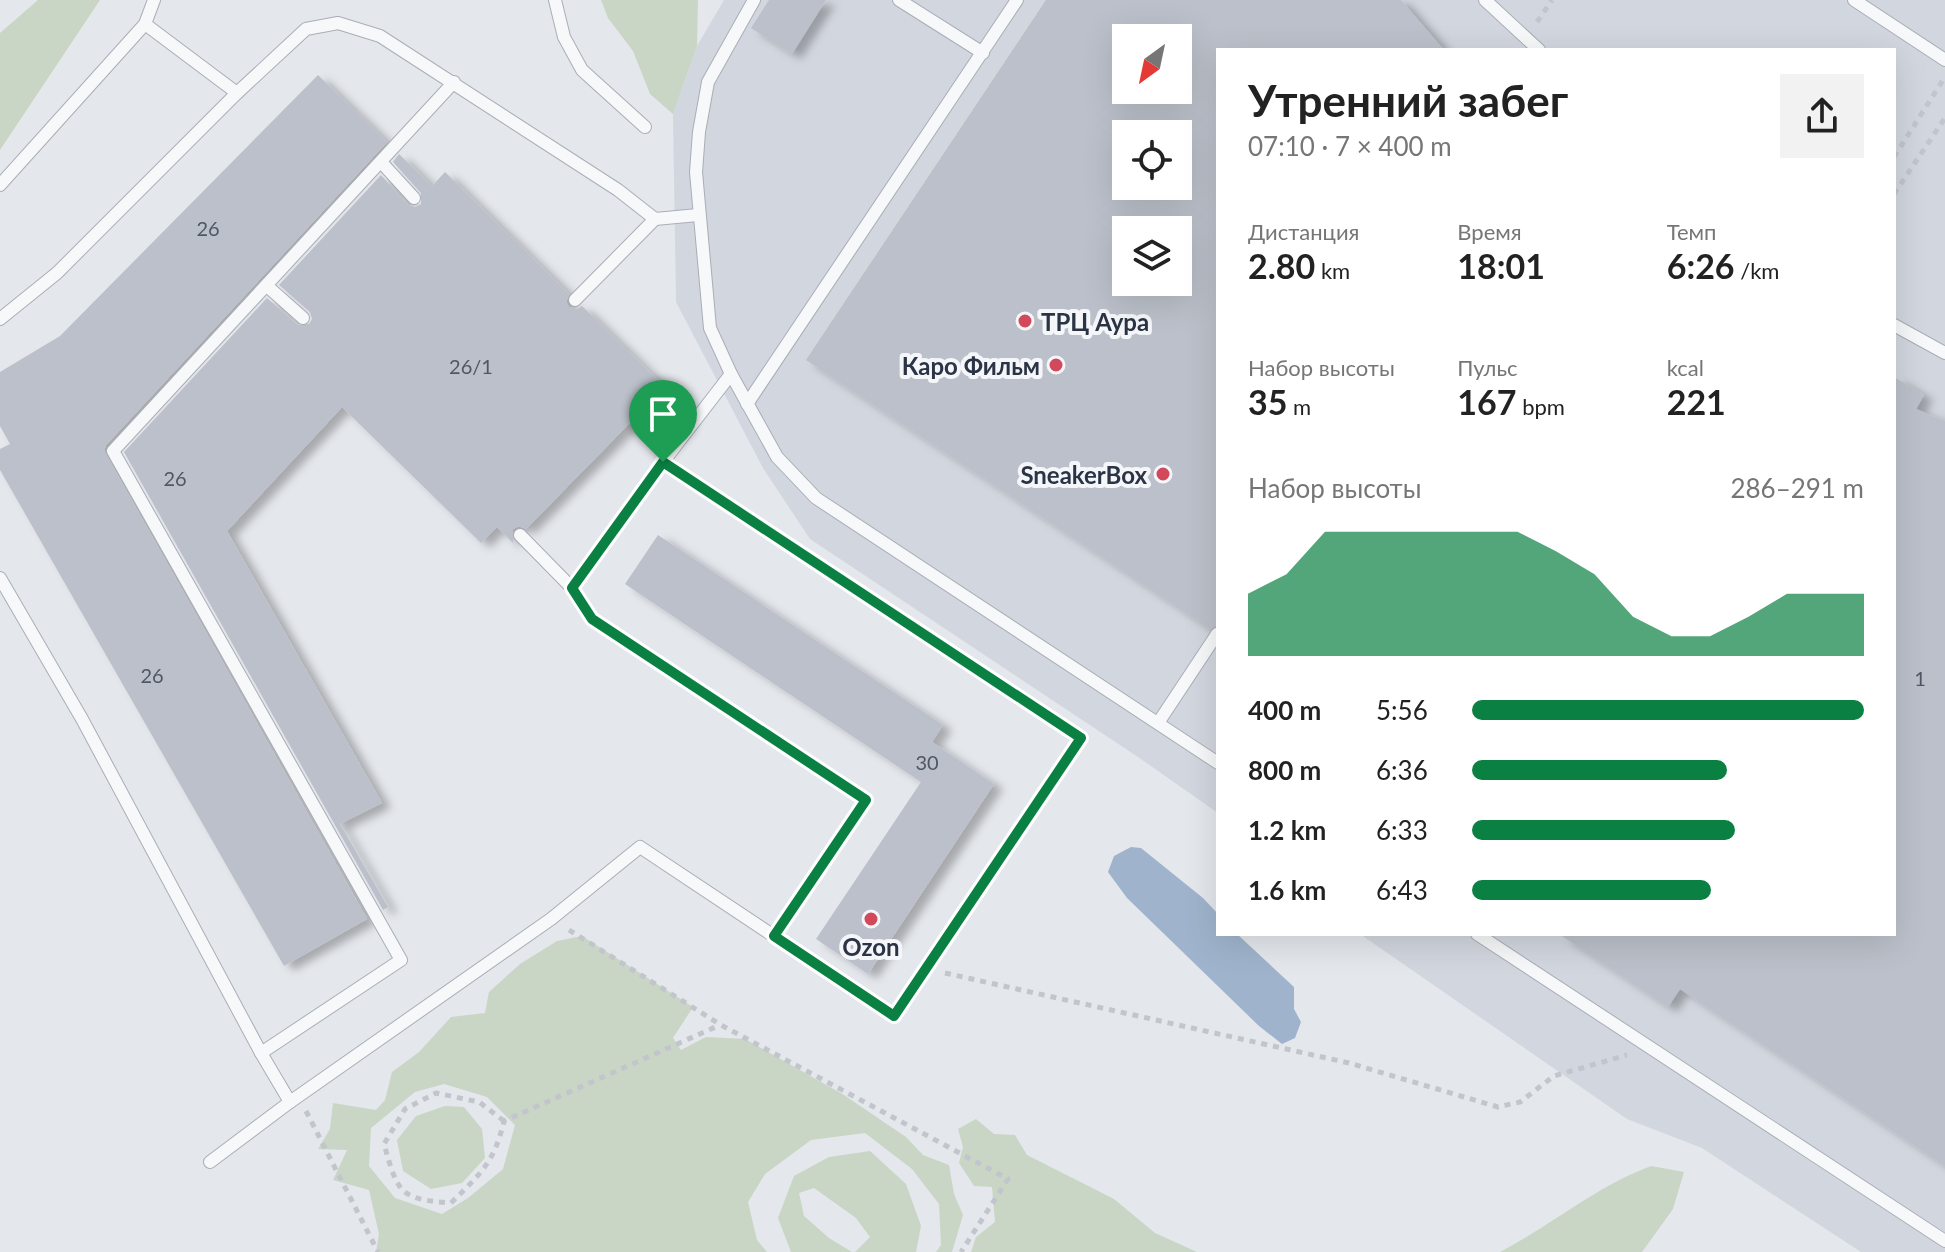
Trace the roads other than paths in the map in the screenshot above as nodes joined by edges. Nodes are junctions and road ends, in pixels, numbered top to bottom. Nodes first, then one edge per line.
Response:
1 (154, 0) edge
2 (555, 0) edge
3 (754, 0) edge
4 (899, 0) edge
5 (1017, 0) edge
6 (1485, 0) edge
7 (1854, 0) edge
8 (145, 24) junction
9 (1537, 48) edge
10 (983, 53) junction
11 (1945, 60) edge
12 (454, 82) junction
13 (237, 93) junction
14 (645, 127) dead end
15 (381, 162) junction
16 (0, 185) edge
17 (414, 198) dead end
18 (698, 215) junction
19 (655, 219) junction
20 (267, 286) junction
21 (575, 300) dead end
22 (303, 318) dead end
23 (0, 319) edge
24 (1896, 326) edge
25 (1945, 353) edge
26 (731, 374) junction
27 (747, 404) junction
28 (663, 462) junction
29 (520, 535) dead end
30 (0, 578) edge
31 (572, 588) junction
32 (1216, 636) edge
33 (1158, 723) junction
34 (1216, 762) edge
35 (774, 936) junction
36 (1480, 936) edge
37 (261, 1053) junction
38 (294, 1099) junction
39 (210, 1162) dead end
40 (1945, 1241) edge

1 - 8 lane
2 - 14 lane
3 - 18 lane
4 - 10 lane
5 - 10 lane
6 - 9 lane
7 - 11 lane
8 - 13 lane
8 - 16 lane
10 - 27 lane
12 - 13 lane
12 - 15 lane
12 - 19 lane
13 - 23 lane
15 - 17 lane
15 - 20 lane
18 - 19 lane
18 - 26 lane
19 - 21 lane
20 - 22 lane
20 - 37 lane
24 - 25 lane
26 - 27 lane
26 - 28 lane
27 - 33 lane
28 - 31 lane
28 - 35 lane
29 - 31 lane
30 - 37 lane
31 - 35 lane
32 - 33 lane
33 - 34 lane
35 - 38 lane
36 - 40 lane
37 - 38 lane
38 - 39 lane

